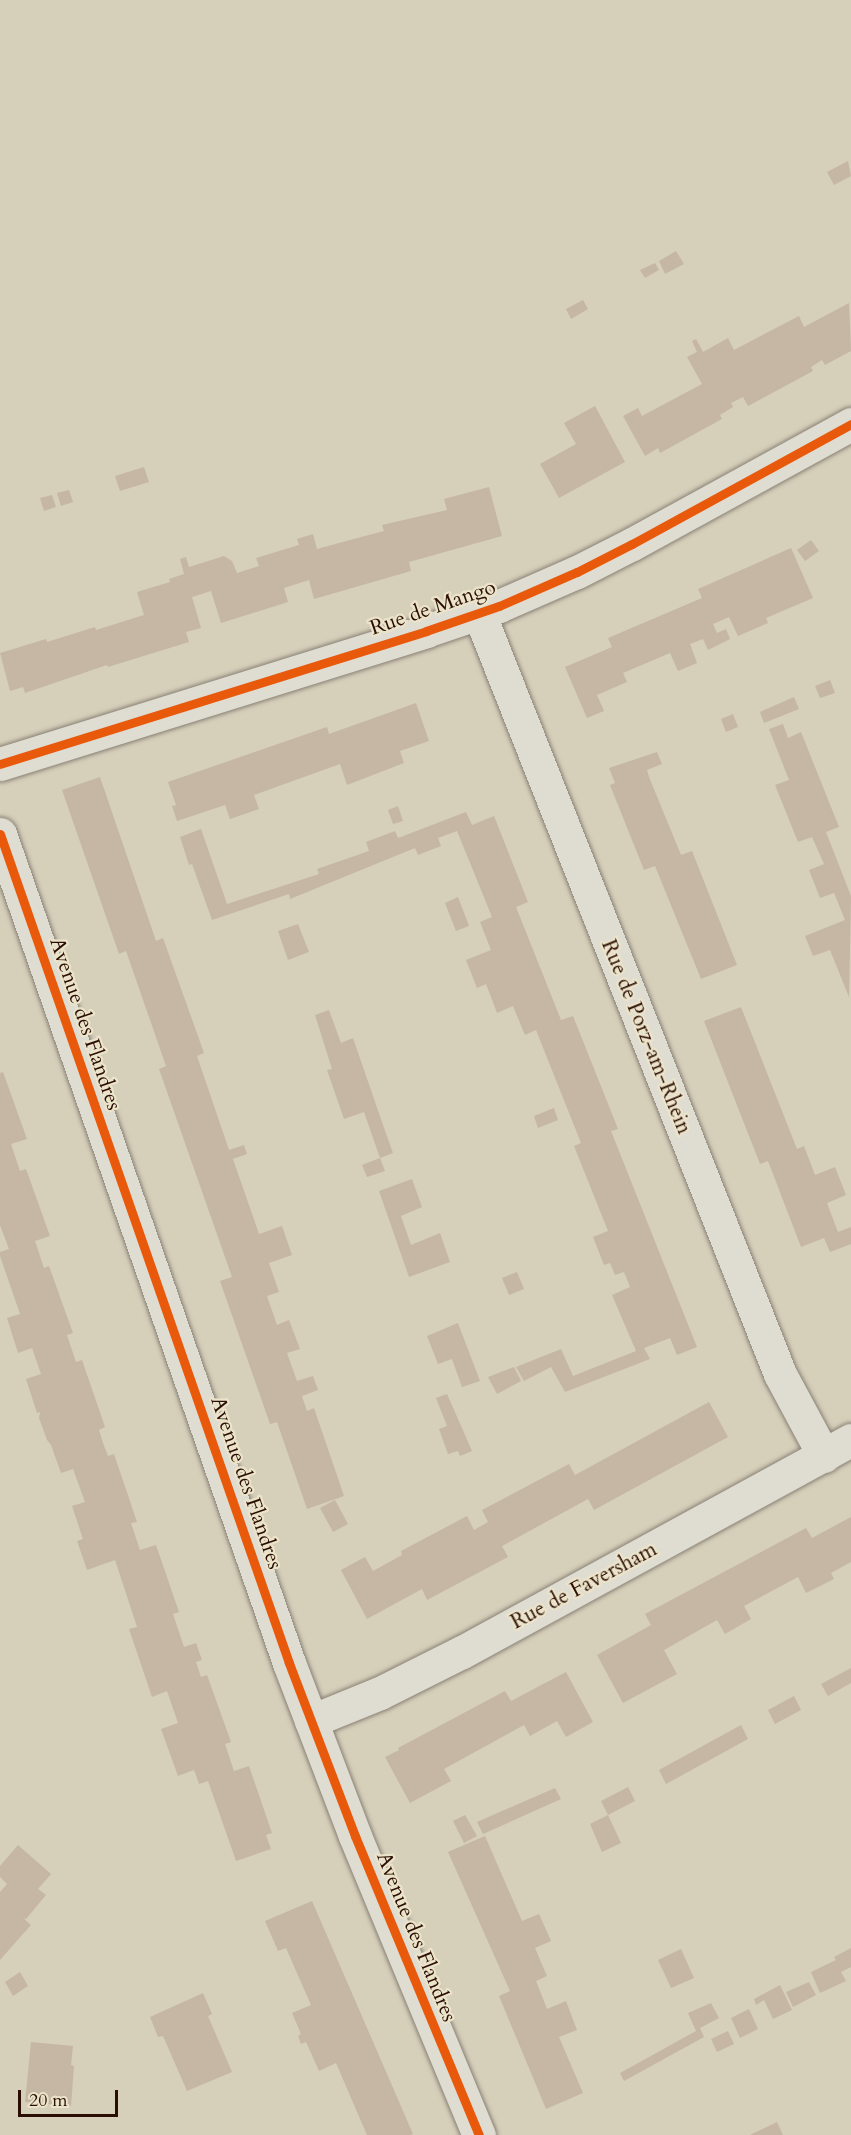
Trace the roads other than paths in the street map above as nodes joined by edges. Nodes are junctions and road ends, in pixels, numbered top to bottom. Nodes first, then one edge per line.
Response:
1 (851, 424) edge
2 (479, 613) junction
3 (0, 764) edge
4 (0, 834) edge
5 (837, 1448) edge
6 (311, 1721) junction
7 (479, 2135) edge

1 - 2 street, Rue de Mango
2 - 3 street, Rue de Mango
2 - 5 street, Rue de Porz-am-Rhein
4 - 6 street, Avenue des Flandres
5 - 6 street, Rue de Faversham
6 - 7 street, Avenue des Flandres

